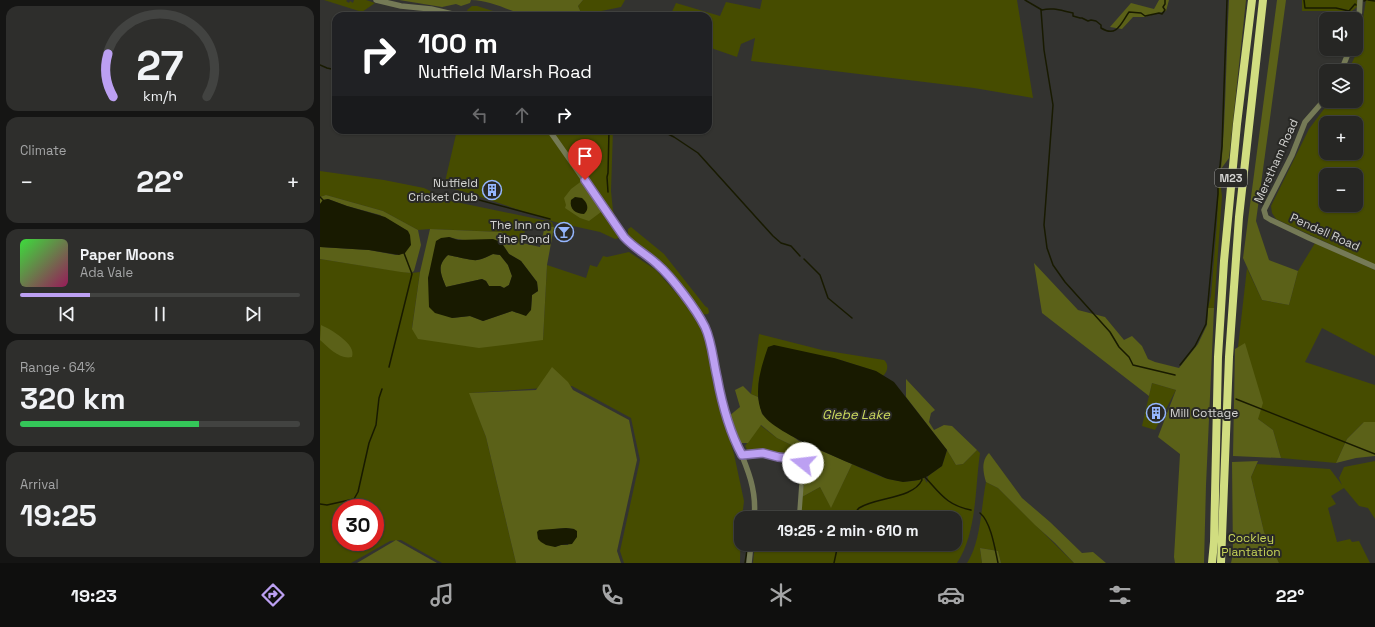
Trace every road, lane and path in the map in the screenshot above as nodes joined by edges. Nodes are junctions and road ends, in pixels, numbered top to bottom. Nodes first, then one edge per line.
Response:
1 (376, 0) edge
2 (1252, 0) edge
3 (1263, 0) edge
4 (1360, 0) edge
5 (441, 12) edge
6 (1359, 12) edge
7 (1319, 106) edge
8 (552, 134) edge
9 (1266, 216) joint
10 (1375, 266) edge
11 (742, 455) junction
12 (754, 511) edge
13 (800, 511) edge
14 (750, 551) edge
15 (749, 563) edge
16 (1212, 563) edge
17 (1221, 563) edge

1 - 5 street
2 - 16 highway, M23
3 - 17 highway, M23
4 - 6 street
7 - 9 street, Merstham Road
8 - 11 street
9 - 10 street, Pendell Road
11 - 12 street
11 - 13 street
14 - 15 street

